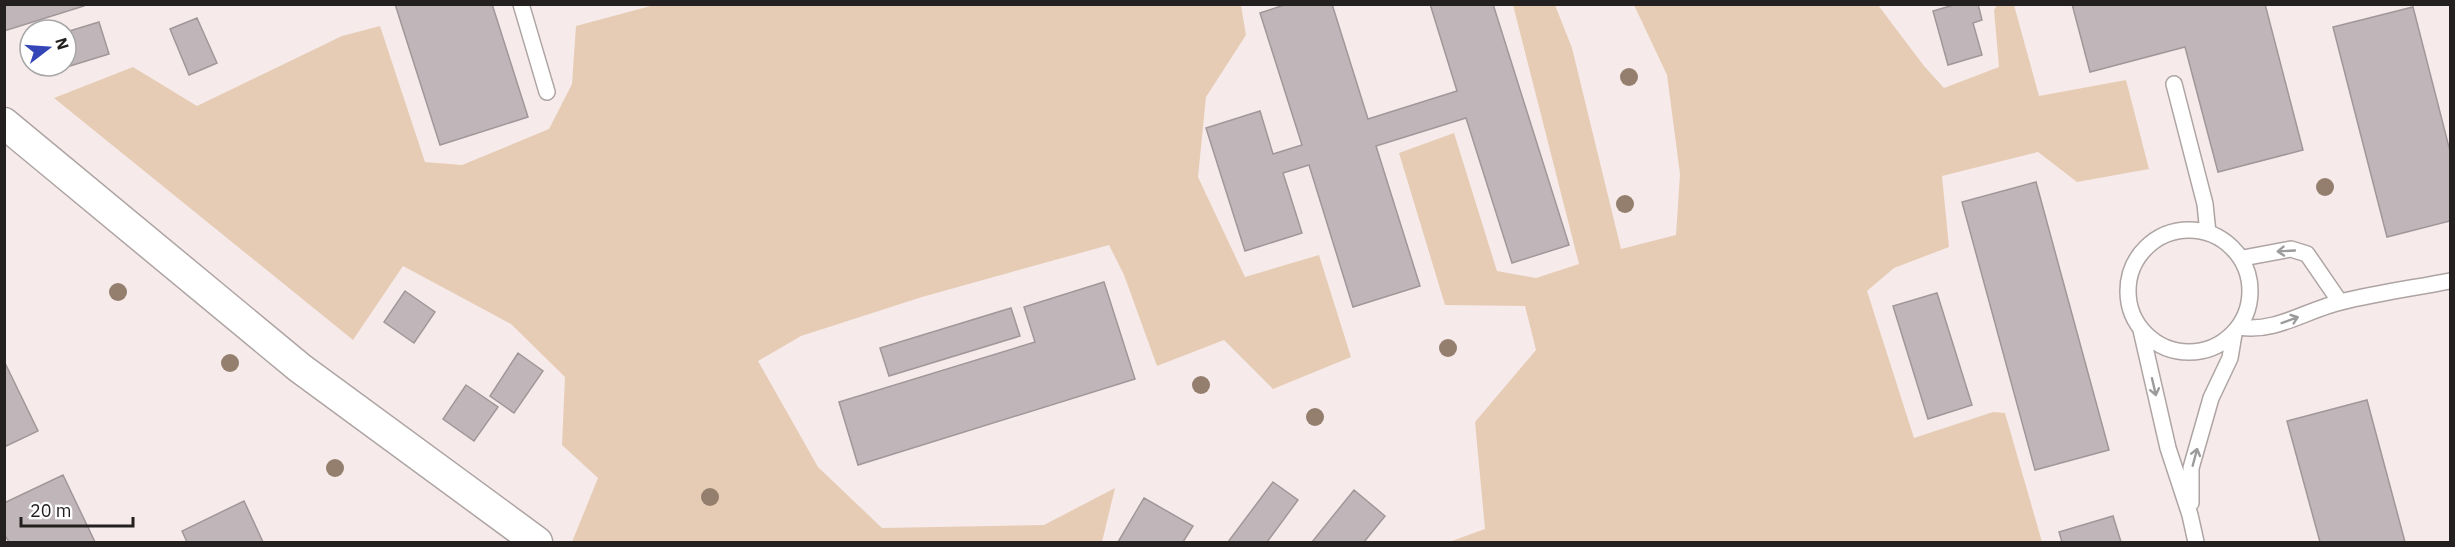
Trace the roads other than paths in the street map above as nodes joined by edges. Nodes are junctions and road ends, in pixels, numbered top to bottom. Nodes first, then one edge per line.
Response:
1 (520, 4) edge
2 (2174, 84) dead end
3 (547, 92) dead end
4 (4, 123) edge
5 (2208, 233) junction
6 (2243, 258) junction
7 (2451, 281) edge
8 (2340, 302) junction
9 (2141, 330) junction
10 (2236, 331) junction
11 (2190, 515) junction
12 (537, 543) edge
13 (2196, 543) edge

1 - 3 lane
2 - 5 lane
4 - 12 street
5 - 6 lane
5 - 9 lane
8 -> 6 lane
6 - 10 lane
7 - 8 lane
10 -> 8 lane
9 - 10 lane
9 -> 11 lane
11 -> 10 lane
11 - 13 lane

